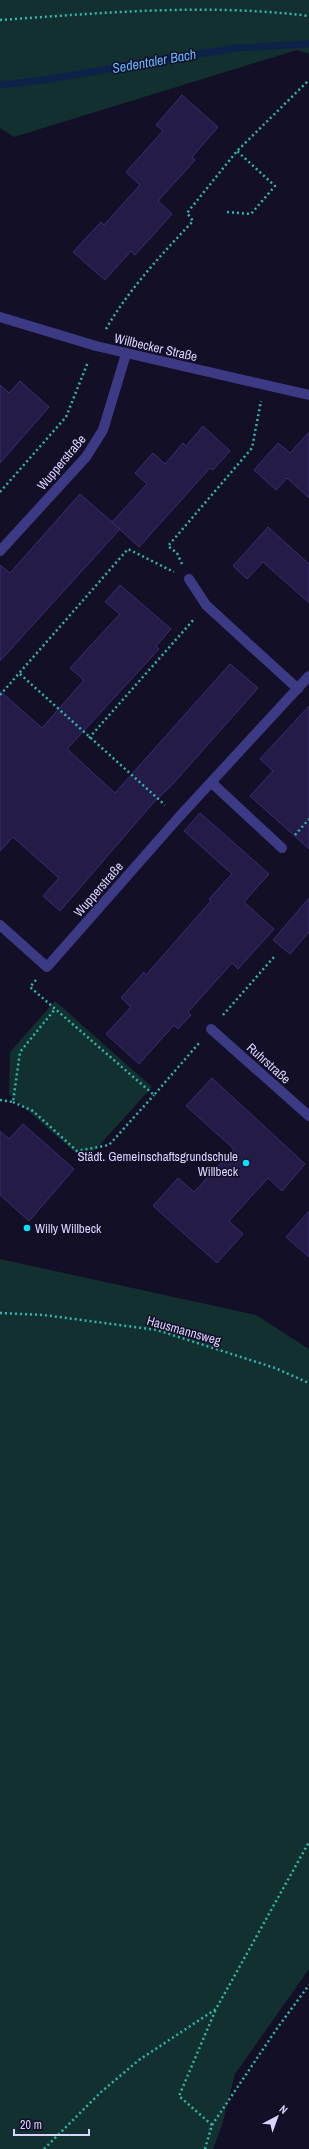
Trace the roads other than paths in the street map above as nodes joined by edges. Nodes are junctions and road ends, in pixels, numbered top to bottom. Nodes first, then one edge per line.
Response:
1 (0, 317) edge
2 (126, 354) junction
3 (309, 395) edge
4 (0, 551) edge
5 (189, 579) road end
6 (309, 676) edge
7 (298, 689) junction
8 (212, 783) junction
9 (282, 848) dead end
10 (0, 925) edge
11 (211, 1029) road end
12 (309, 1116) edge

1 - 2 street, Willbecker Straße
2 - 3 street, Willbecker Straße
2 - 4 street, Wupperstraße
5 - 7 street
6 - 7 street, Wupperstraße
7 - 8 street, Wupperstraße
8 - 9 street
8 - 10 street, Wupperstraße
11 - 12 street, Ruhrstraße

